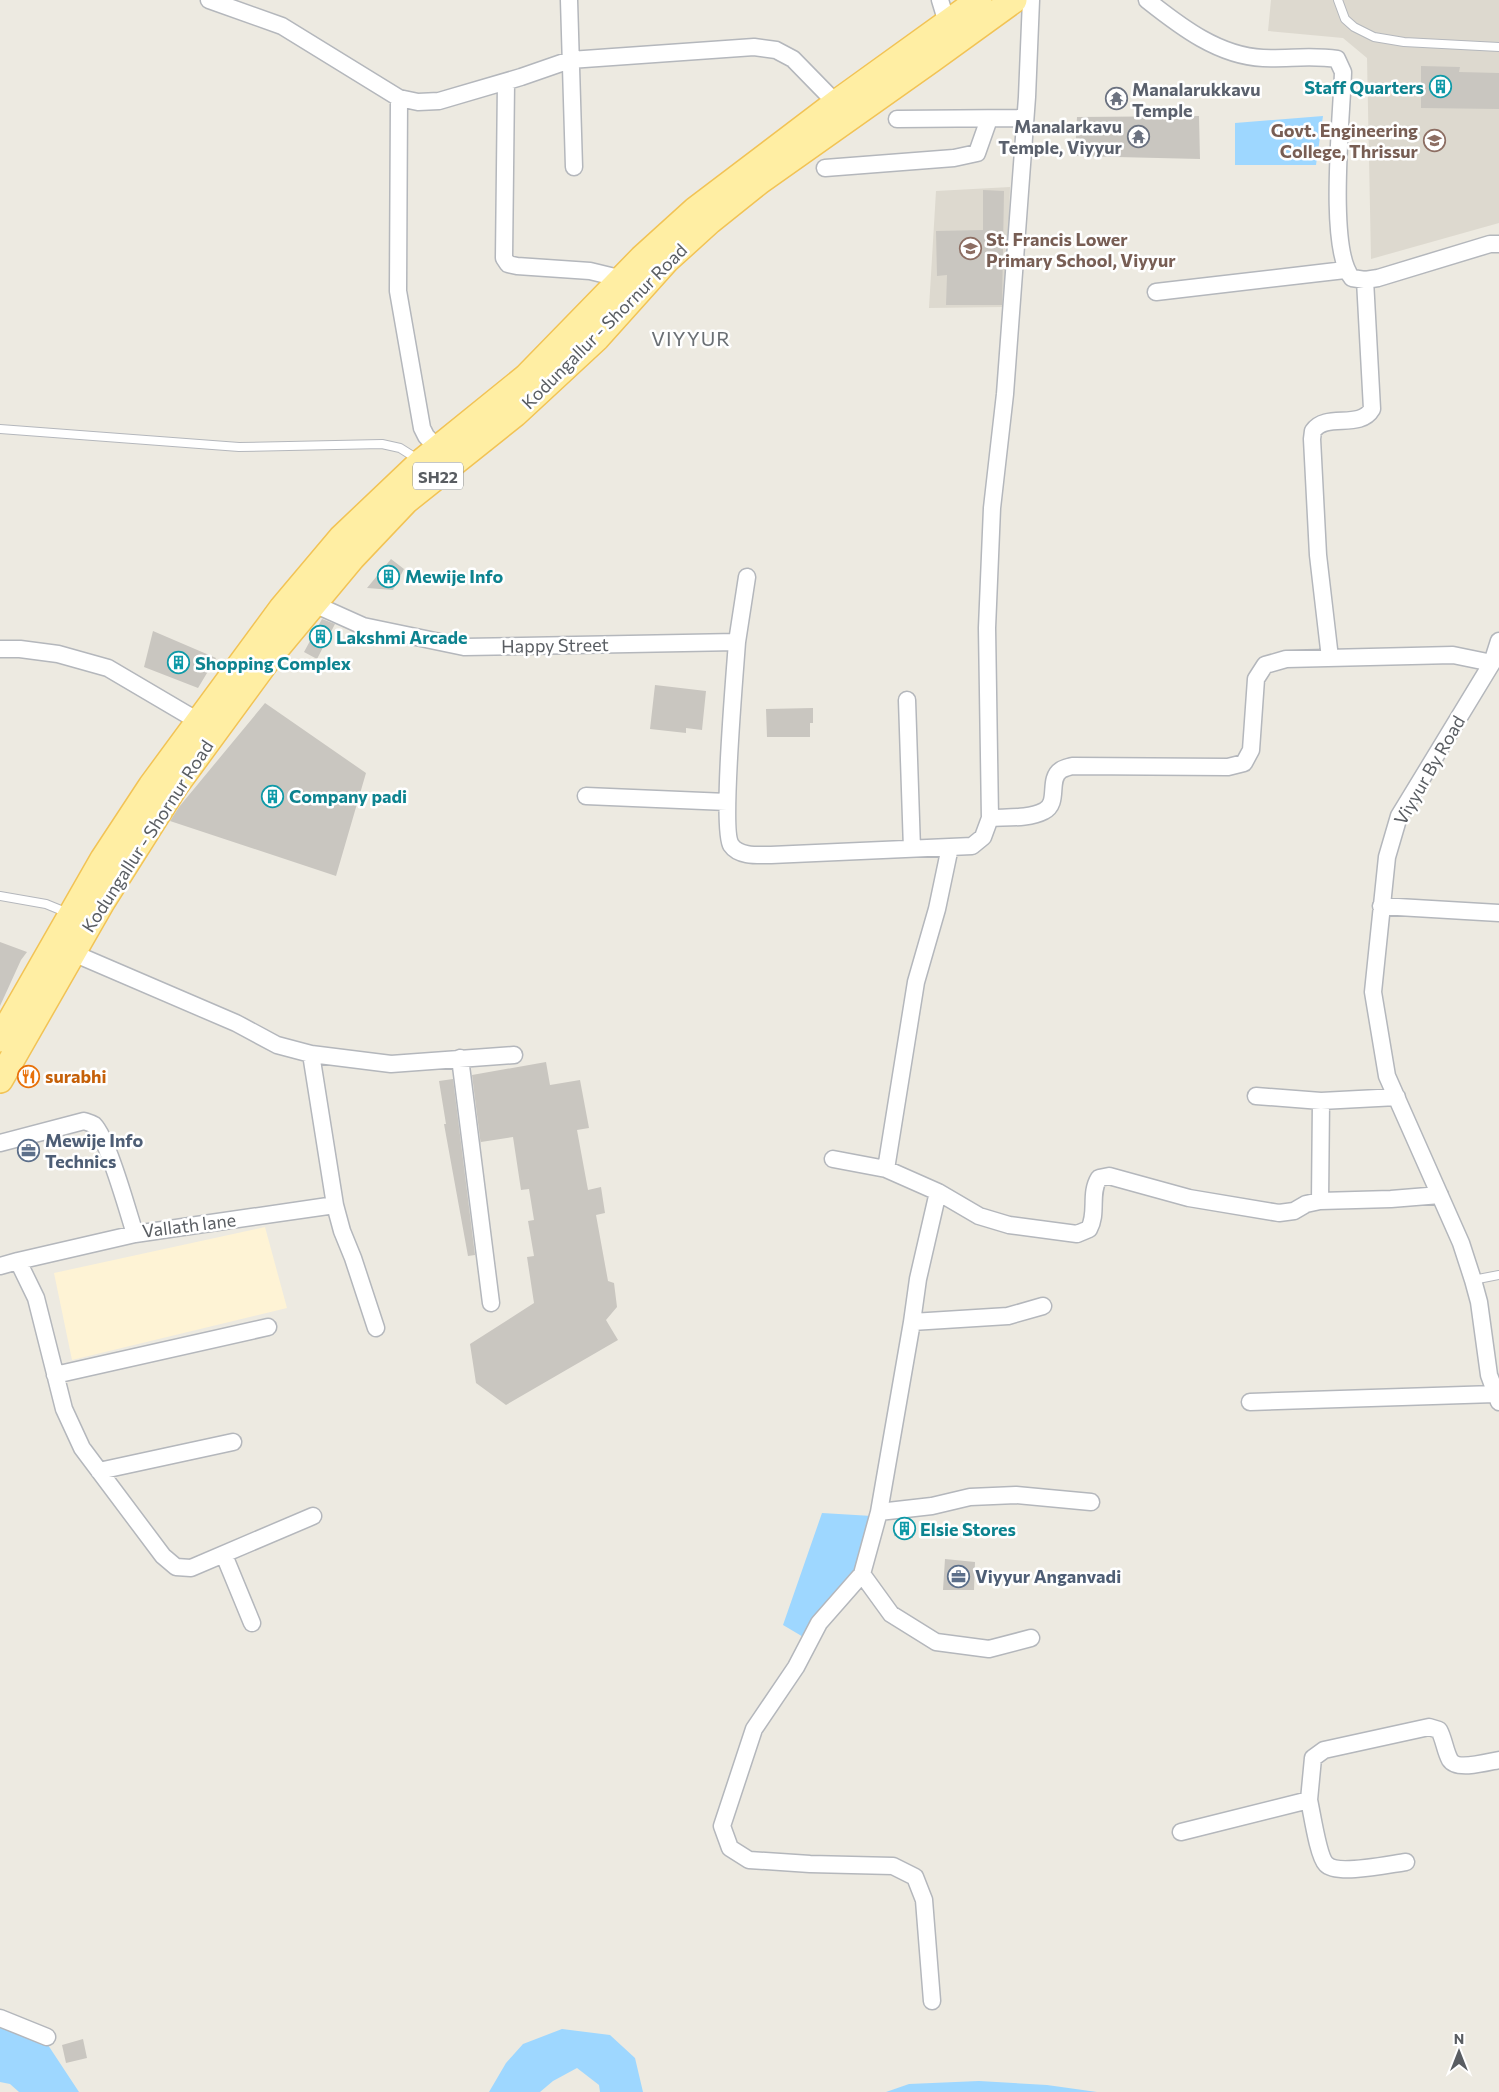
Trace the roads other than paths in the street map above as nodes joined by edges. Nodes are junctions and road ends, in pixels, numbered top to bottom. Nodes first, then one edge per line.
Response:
1 (209, 0) edge
2 (569, 0) edge
3 (979, 0) edge
4 (1014, 0) edge
5 (1031, 0) edge
6 (1147, 0) edge
7 (1338, 0) edge
8 (943, 12) edge
9 (1499, 47) edge
10 (570, 60) junction
11 (506, 82) junction
12 (399, 98) junction
13 (836, 103) junction
14 (1025, 118) junction
15 (897, 119) dead end
16 (989, 119) junction
17 (574, 167) dead end
18 (825, 168) dead end
19 (1499, 244) edge
20 (1345, 270) junction
21 (622, 279) junction
22 (1365, 280) junction
23 (1156, 292) dead end
24 (0, 429) edge
25 (429, 455) junction
26 (747, 578) dead end
27 (304, 599) junction
28 (1499, 641) edge
29 (737, 642) junction
30 (0, 649) edge
31 (1330, 658) junction
32 (1492, 662) junction
33 (908, 700) dead end
34 (198, 720) junction
35 (586, 796) dead end
36 (727, 802) junction
37 (990, 818) junction
38 (950, 848) junction
39 (912, 849) junction
40 (0, 896) edge
41 (1382, 906) junction
42 (1499, 913) edge
43 (71, 914) junction
44 (73, 953) junction
45 (6, 1016) edge
46 (0, 1039) edge
47 (311, 1054) junction
48 (514, 1055) dead end
49 (460, 1058) junction
50 (0, 1080) edge
51 (1256, 1096) dead end
52 (1397, 1097) junction
53 (1321, 1101) junction
54 (0, 1143) edge
55 (833, 1159) dead end
56 (886, 1169) junction
57 (938, 1192) junction
58 (1440, 1195) junction
59 (1320, 1201) junction
60 (335, 1205) junction
61 (135, 1234) junction
62 (18, 1261) junction
63 (0, 1266) edge
64 (1499, 1275) edge
65 (1473, 1280) junction
66 (490, 1303) dead end
67 (1043, 1306) dead end
68 (912, 1322) junction
69 (268, 1327) dead end
70 (376, 1328) dead end
71 (55, 1375) junction
72 (1497, 1398) edge
73 (1250, 1402) dead end
74 (233, 1442) dead end
75 (100, 1471) junction
76 (1091, 1502) dead end
77 (879, 1512) junction
78 (313, 1516) dead end
79 (224, 1555) junction
80 (862, 1574) junction
81 (252, 1623) dead end
82 (1031, 1638) dead end
83 (1499, 1760) edge
84 (1309, 1800) junction
85 (1181, 1832) dead end
86 (1406, 1862) dead end
87 (932, 2001) dead end
88 (0, 2018) edge
89 (47, 2037) dead end

1 - 12 street
2 - 10 street
3 - 8 main road, Kodungallur - Shornur Road / SH22
4 - 27 main road, Kodungallur - Shornur Road / SH22
5 - 14 street
6 - 20 street
7 - 9 lane
8 - 13 main road, Kodungallur - Shornur Road / SH22
10 - 11 street
10 - 13 street
10 - 17 street
11 - 12 street
11 - 21 street
12 - 25 street
13 - 21 main road, Kodungallur - Shornur Road / SH22
14 - 16 street
14 - 37 street
15 - 16 street
16 - 18 street
19 - 22 street
20 - 22 street
20 - 23 street
21 - 25 main road, Kodungallur - Shornur Road / SH22
22 - 31 street
24 - 25 lane
25 - 27 main road, Kodungallur - Shornur Road / SH22
26 - 29 street
27 - 29 street, Happy Street
27 - 34 main road, Kodungallur - Shornur Road / SH22
27 - 44 main road, Kodungallur - Shornur Road / SH22
28 - 32 street, Viyyur By Road
29 - 36 street
30 - 34 street
31 - 32 street
31 - 37 street
32 - 41 street, Viyyur By Road
33 - 39 street
34 - 43 main road, Kodungallur - Shornur Road / SH22
35 - 36 street
36 - 39 street
37 - 38 street
38 - 39 street
38 - 56 street
40 - 43 lane
41 - 42 street
41 - 52 street, Viyyur By Road
43 - 45 main road, Kodungallur - Shornur Road / SH22
44 - 47 street
44 - 50 main road, Kodungallur - Shornur Road / SH22
45 - 46 main road, Kodungallur - Shornur Road / SH22
47 - 49 street
47 - 60 street
48 - 49 street
49 - 66 street
51 - 53 street
52 - 53 street
52 - 58 street, Viyyur By Road
53 - 59 street
54 - 61 street, Vallath lane
55 - 56 street
56 - 57 street
57 - 59 street
57 - 68 street
58 - 59 street
58 - 65 street, Viyyur By Road
60 - 61 street, Vallath lane
60 - 70 street
61 - 62 street
62 - 63 street
62 - 71 street
64 - 65 lane
65 - 72 street, Viyyur By Road
67 - 68 street
68 - 77 street
69 - 71 street
71 - 75 street
72 - 73 street
74 - 75 street
75 - 79 street
76 - 77 street
77 - 80 street
78 - 79 street
79 - 81 street
80 - 82 street
80 - 87 street
83 - 84 street
84 - 85 street
84 - 86 street
88 - 89 street

